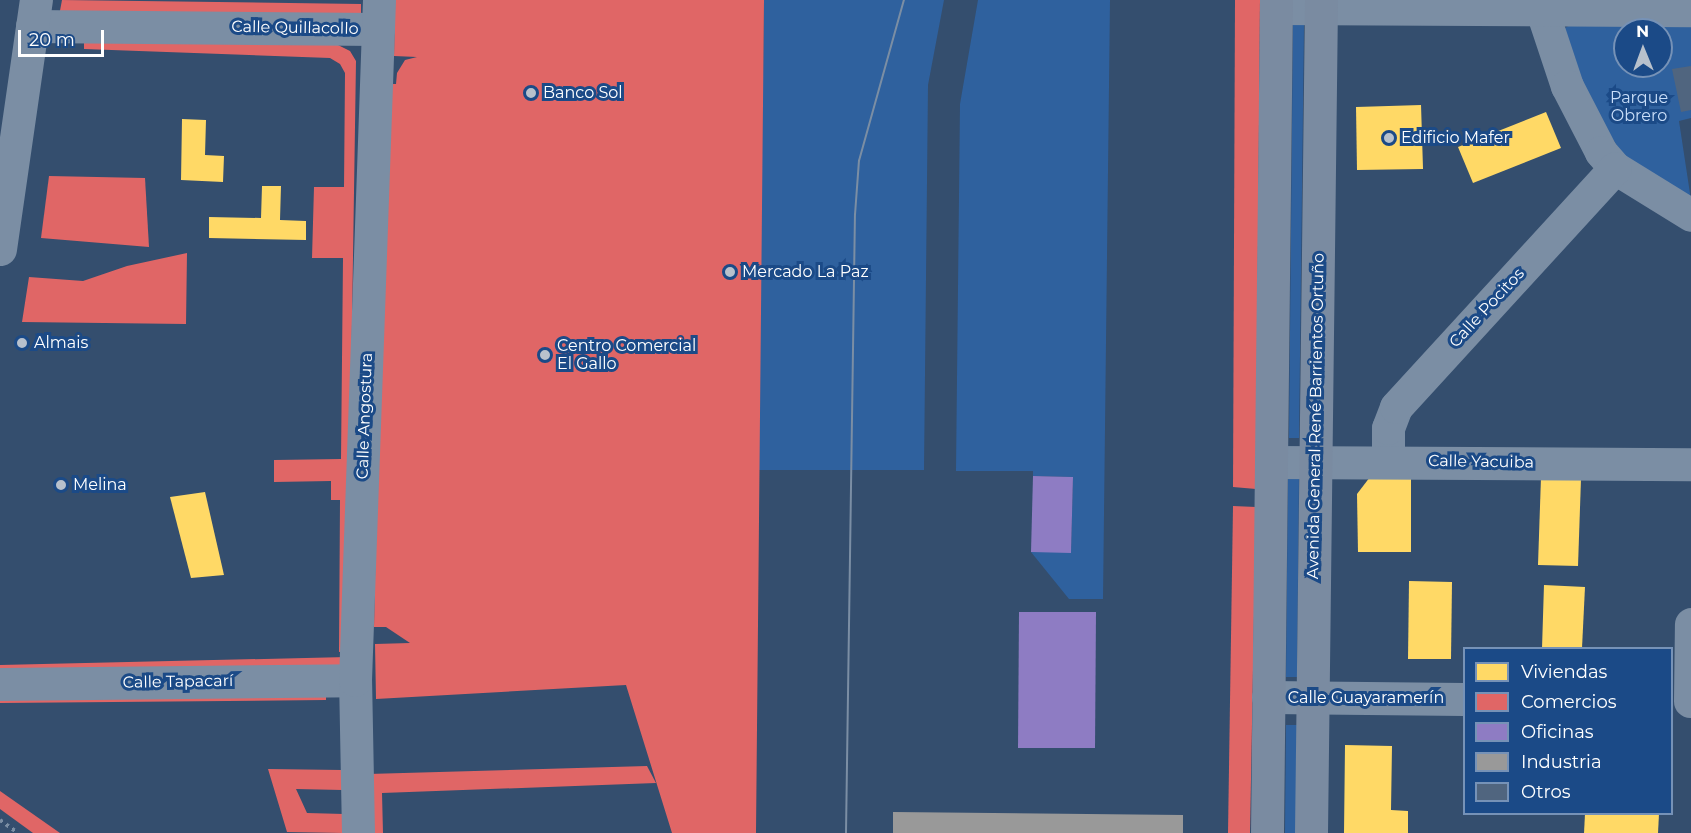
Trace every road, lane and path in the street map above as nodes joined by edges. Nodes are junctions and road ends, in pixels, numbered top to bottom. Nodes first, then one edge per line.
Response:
1 (1276, 4) edge
2 (1321, 4) edge
3 (1543, 6) edge
4 (1691, 10) edge
5 (34, 13) edge
6 (379, 15) edge
7 (1615, 168) junction
8 (1691, 215) edge
9 (0, 249) edge
10 (1388, 461) junction
11 (1271, 462) junction
12 (1314, 462) junction
13 (1691, 464) edge
14 (1691, 624) edge
15 (356, 680) junction
16 (0, 684) edge
17 (1268, 697) junction
18 (1313, 697) junction
19 (1463, 699) edge
20 (1684, 701) edge
21 (0, 820) edge
22 (18, 833) edge
23 (358, 833) edge
24 (1267, 833) edge
25 (1311, 833) edge

1 - 2 street
1 - 11 main road
2 - 3 street
2 - 12 main road, Avenida General René Barrientos Ortuño
3 - 4 street
3 - 7 street
5 - 6 street, Calle Quillacollo
5 - 9 street
6 - 15 street, Calle Angostura
7 - 8 street
7 - 10 street, Calle Pocitos
10 - 12 street, Calle Yacuiba
10 - 13 street, Calle Yacuiba
11 - 12 street, Calle Yacuiba
11 - 17 main road
12 - 18 main road, Avenida General René Barrientos Ortuño
14 - 20 street
15 - 16 street, Calle Tapacarí
15 - 23 street, Calle Angostura
17 - 18 street, Calle Guayaramerín
17 - 24 main road
18 - 19 street, Calle Guayaramerín
18 - 25 main road, Avenida General René Barrientos Ortuño
21 - 22 path

